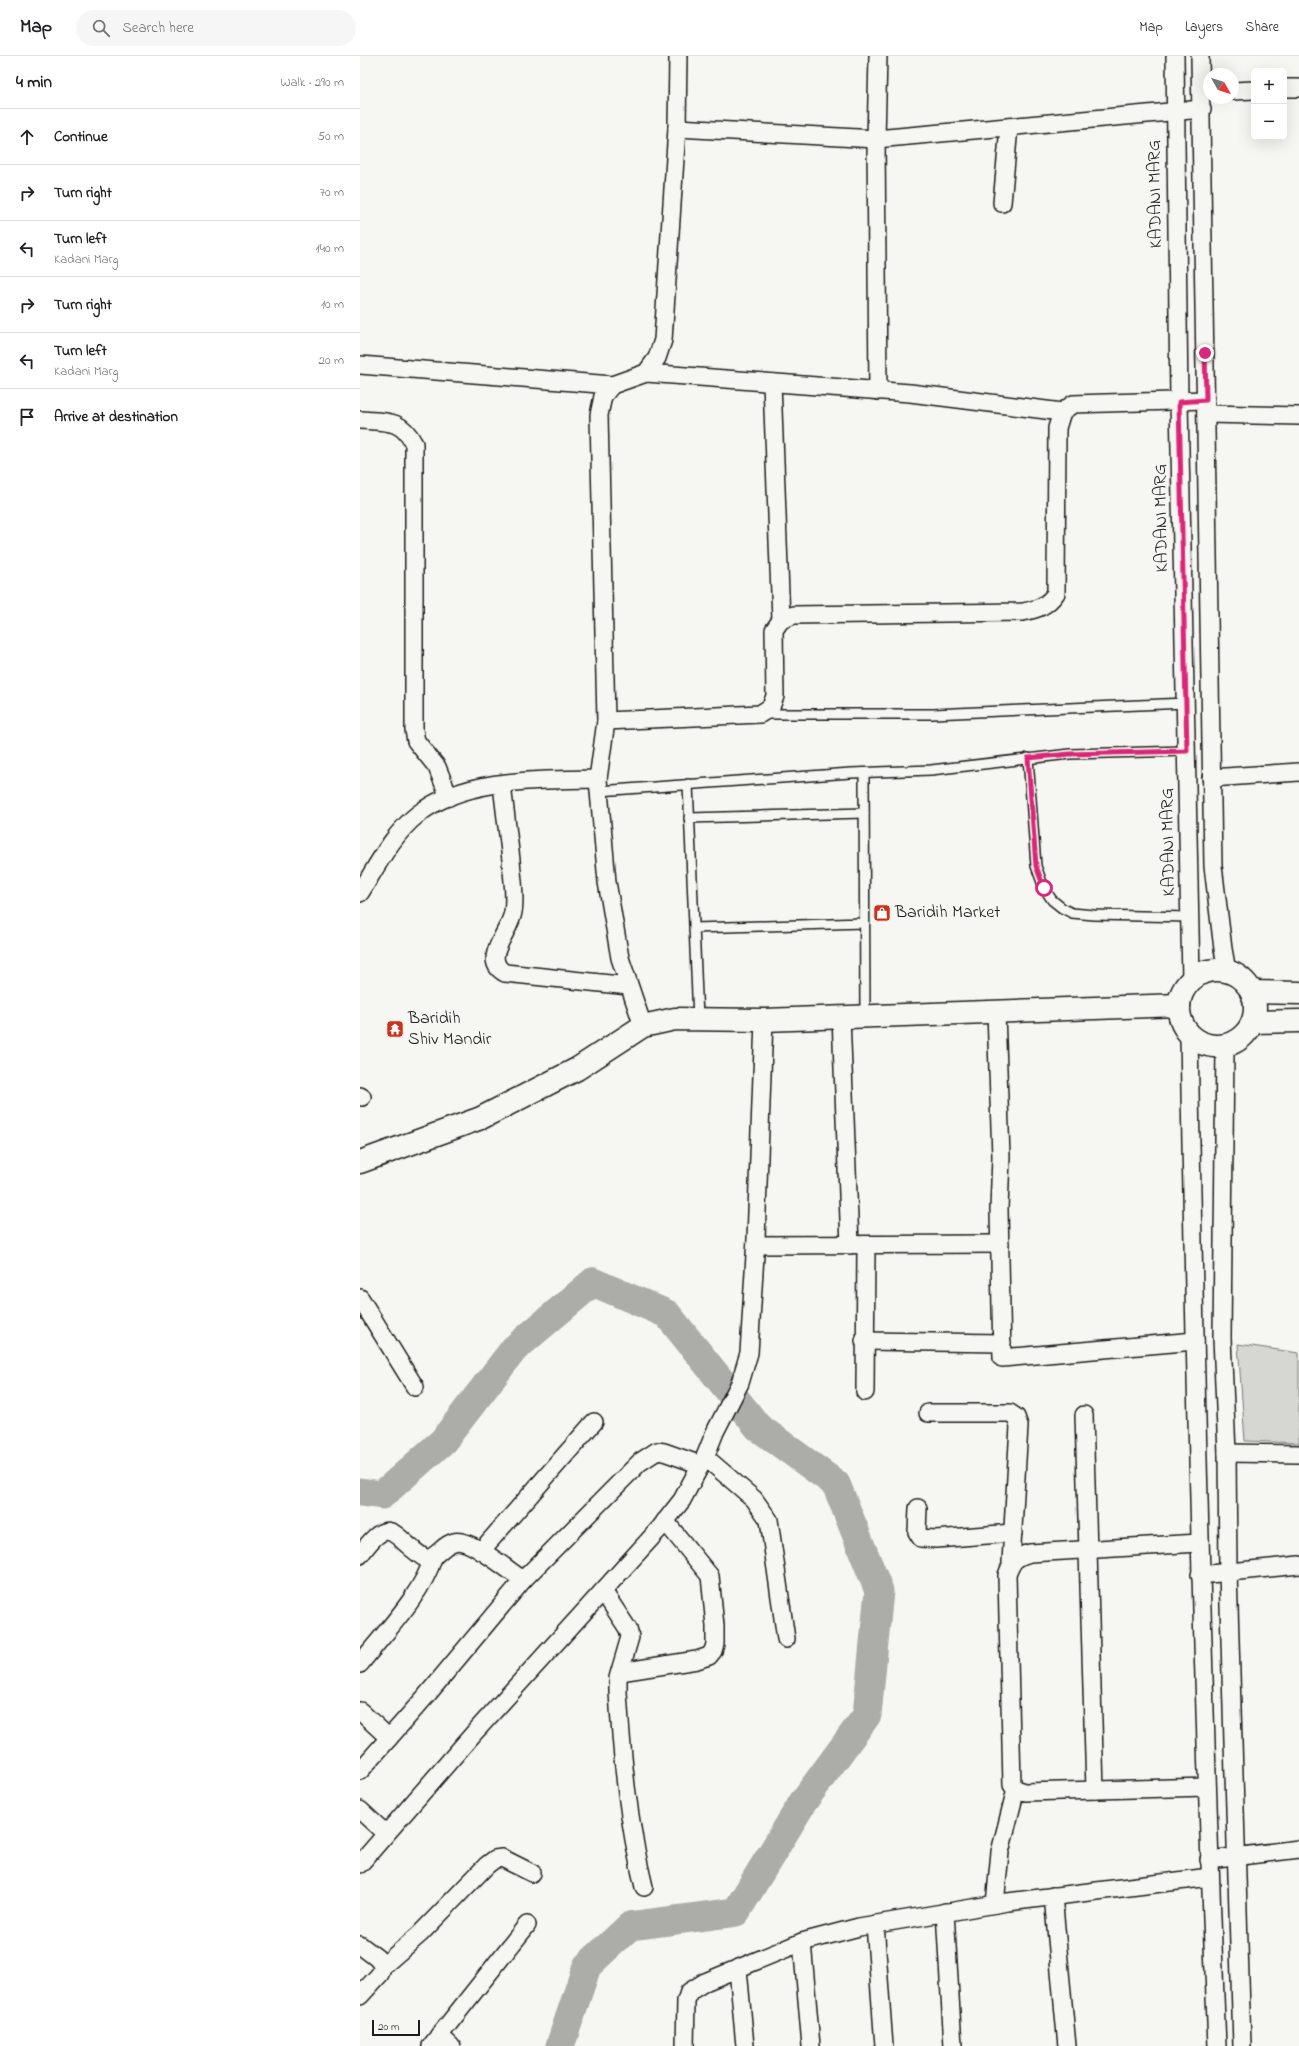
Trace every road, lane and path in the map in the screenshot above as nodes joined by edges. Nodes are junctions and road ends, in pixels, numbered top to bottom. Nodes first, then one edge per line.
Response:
1 (678, 56) edge
2 (878, 56) edge
3 (1175, 56) edge
4 (1200, 56) edge
5 (1203, 88) edge
6 (1287, 88) edge
7 (1299, 88) edge
8 (1251, 90) edge
9 (1239, 91) edge
10 (1203, 98) edge
11 (1204, 104) edge
12 (1174, 112) junction
13 (1009, 127) junction
14 (678, 128) junction
15 (876, 139) junction
16 (1002, 203) dead end
17 (360, 365) edge
18 (646, 373) junction
19 (772, 383) junction
20 (612, 386) junction
21 (878, 391) junction
22 (1179, 402) junction
23 (1206, 407) junction
24 (1062, 412) junction
25 (1299, 416) edge
26 (360, 420) edge
27 (781, 620) junction
28 (1186, 702) junction
29 (760, 714) junction
30 (606, 721) junction
31 (1187, 751) junction
32 (1028, 758) junction
33 (1299, 772) edge
34 (864, 773) junction
35 (1211, 778) junction
36 (502, 784) junction
37 (688, 784) junction
38 (598, 785) junction
39 (449, 797) junction
40 (864, 813) junction
41 (689, 818) junction
42 (360, 893) edge
43 (1190, 916) junction
44 (864, 923) junction
45 (694, 928) junction
46 (1228, 971) junction
47 (1191, 979) junction
48 (629, 986) junction
49 (1251, 992) junction
50 (1299, 993) edge
51 (1178, 1006) junction
52 (996, 1012) junction
53 (864, 1016) junction
54 (841, 1017) junction
55 (698, 1019) junction
56 (764, 1020) junction
57 (1299, 1021) edge
58 (1253, 1022) junction
59 (643, 1026) junction
60 (1189, 1036) junction
61 (1225, 1046) junction
62 (360, 1162) edge
63 (1000, 1244) junction
64 (756, 1245) junction
65 (858, 1245) junction
66 (360, 1298) edge
67 (864, 1341) junction
68 (1195, 1341) junction
69 (1002, 1343) junction
70 (415, 1387) dead end
71 (865, 1392) dead end
72 (928, 1413) dead end
73 (1084, 1415) dead end
74 (594, 1422) dead end
75 (1227, 1453) junction
76 (1299, 1454) edge
77 (703, 1461) junction
78 (918, 1508) dead end
79 (665, 1521) junction
80 (1013, 1533) junction
81 (1199, 1542) junction
82 (1087, 1549) junction
83 (481, 1551) junction
84 (360, 1554) edge
85 (433, 1558) junction
86 (1011, 1562) junction
87 (1299, 1565) edge
88 (1228, 1572) junction
89 (1200, 1575) junction
90 (523, 1580) junction
91 (603, 1591) junction
92 (786, 1639) dead end
93 (360, 1664) edge
94 (620, 1672) junction
95 (360, 1711) edge
96 (389, 1738) junction
97 (360, 1771) edge
98 (1207, 1788) junction
99 (1016, 1789) junction
100 (1095, 1790) junction
101 (360, 1810) edge
102 (386, 1834) junction
103 (1299, 1849) edge
104 (1237, 1857) junction
105 (1209, 1860) junction
106 (360, 1864) edge
107 (532, 1873) dead end
108 (1210, 1878) junction
109 (644, 1887) dead end
110 (1053, 1896) junction
111 (995, 1904) junction
112 (945, 1912) junction
113 (875, 1924) junction
114 (527, 1925) dead end
115 (802, 1942) junction
116 (360, 1945) edge
117 (383, 1966) junction
118 (738, 1969) junction
119 (360, 1996) edge
120 (440, 2042) edge
121 (685, 2046) edge
122 (745, 2046) edge
123 (811, 2046) edge
124 (884, 2046) edge
125 (953, 2046) edge
126 (1067, 2046) edge
127 (1217, 2046) edge
128 (1242, 2046) edge

1 - 14 street
2 - 15 street
3 - 12 street, KADANI MARG
4 - 5 street
6 - 7 street
8 - 9 street
10 - 12 street
11 - 23 street
12 - 13 street
12 - 22 street, KADANI MARG
13 - 15 street
13 - 16 street
14 - 15 street
14 - 18 street
15 - 21 street
17 - 20 street
18 - 19 street
18 - 20 street
19 - 21 street
19 - 27 street
20 - 30 street
21 - 24 street
22 - 23 street
22 - 24 street
22 - 28 street, KADANI MARG
23 - 25 street
23 - 35 street
24 - 27 street
26 - 39 street
27 - 29 street
28 - 29 lane
28 - 31 street, KADANI MARG
29 - 30 street
30 - 38 street
31 - 32 lane
31 - 43 street, KADANI MARG
32 - 34 lane
32 - 43 lane
33 - 35 street
34 - 37 lane
34 - 40 lane
35 - 46 street
36 - 38 street
36 - 39 street
36 - 48 street
37 - 38 lane
37 - 41 lane
38 - 48 street
39 - 42 street
40 - 41 lane
40 - 44 lane
41 - 45 lane
43 - 47 street, KADANI MARG
44 - 45 lane
44 - 53 lane
45 - 55 lane
46 - 47 street
46 - 49 street
47 - 51 street
48 - 59 street
49 - 50 street
49 - 58 street
51 - 52 street
51 - 60 street
52 - 53 street
52 - 63 street
53 - 54 street
54 - 56 street
54 - 65 street
55 - 56 street
55 - 59 street
56 - 64 street
57 - 58 street
58 - 61 street
59 - 62 street
60 - 61 street
60 - 68 street
61 - 75 street
63 - 65 street
63 - 69 street
64 - 65 street
64 - 77 street
65 - 67 street
66 - 70 street
67 - 69 street
67 - 71 street
68 - 69 street
68 - 81 street
72 - 80 street
73 - 82 street
74 - 83 street
75 - 76 street
75 - 88 street
77 - 79 street
77 - 90 street
77 - 92 street
78 - 80 street
79 - 91 street
79 - 94 street
80 - 86 street
81 - 82 street
81 - 89 street
82 - 86 street
82 - 100 street
83 - 85 street
83 - 90 street
84 - 85 street
85 - 93 street
86 - 99 street
87 - 88 street
88 - 89 street
88 - 104 street
89 - 98 street
90 - 96 street
91 - 94 street
91 - 102 street
94 - 109 street
95 - 96 street
96 - 97 street
98 - 100 street
98 - 105 street
99 - 100 street
99 - 111 street
101 - 102 street
102 - 106 street
103 - 104 street
104 - 105 street
104 - 128 street
105 - 108 street
107 - 117 street
108 - 110 street
108 - 127 street
110 - 111 street
110 - 126 street
111 - 112 street
112 - 113 street
112 - 125 street
113 - 115 street
113 - 124 street
114 - 120 street
115 - 118 street
115 - 123 street
116 - 117 street
117 - 119 street
118 - 121 street
118 - 122 street

